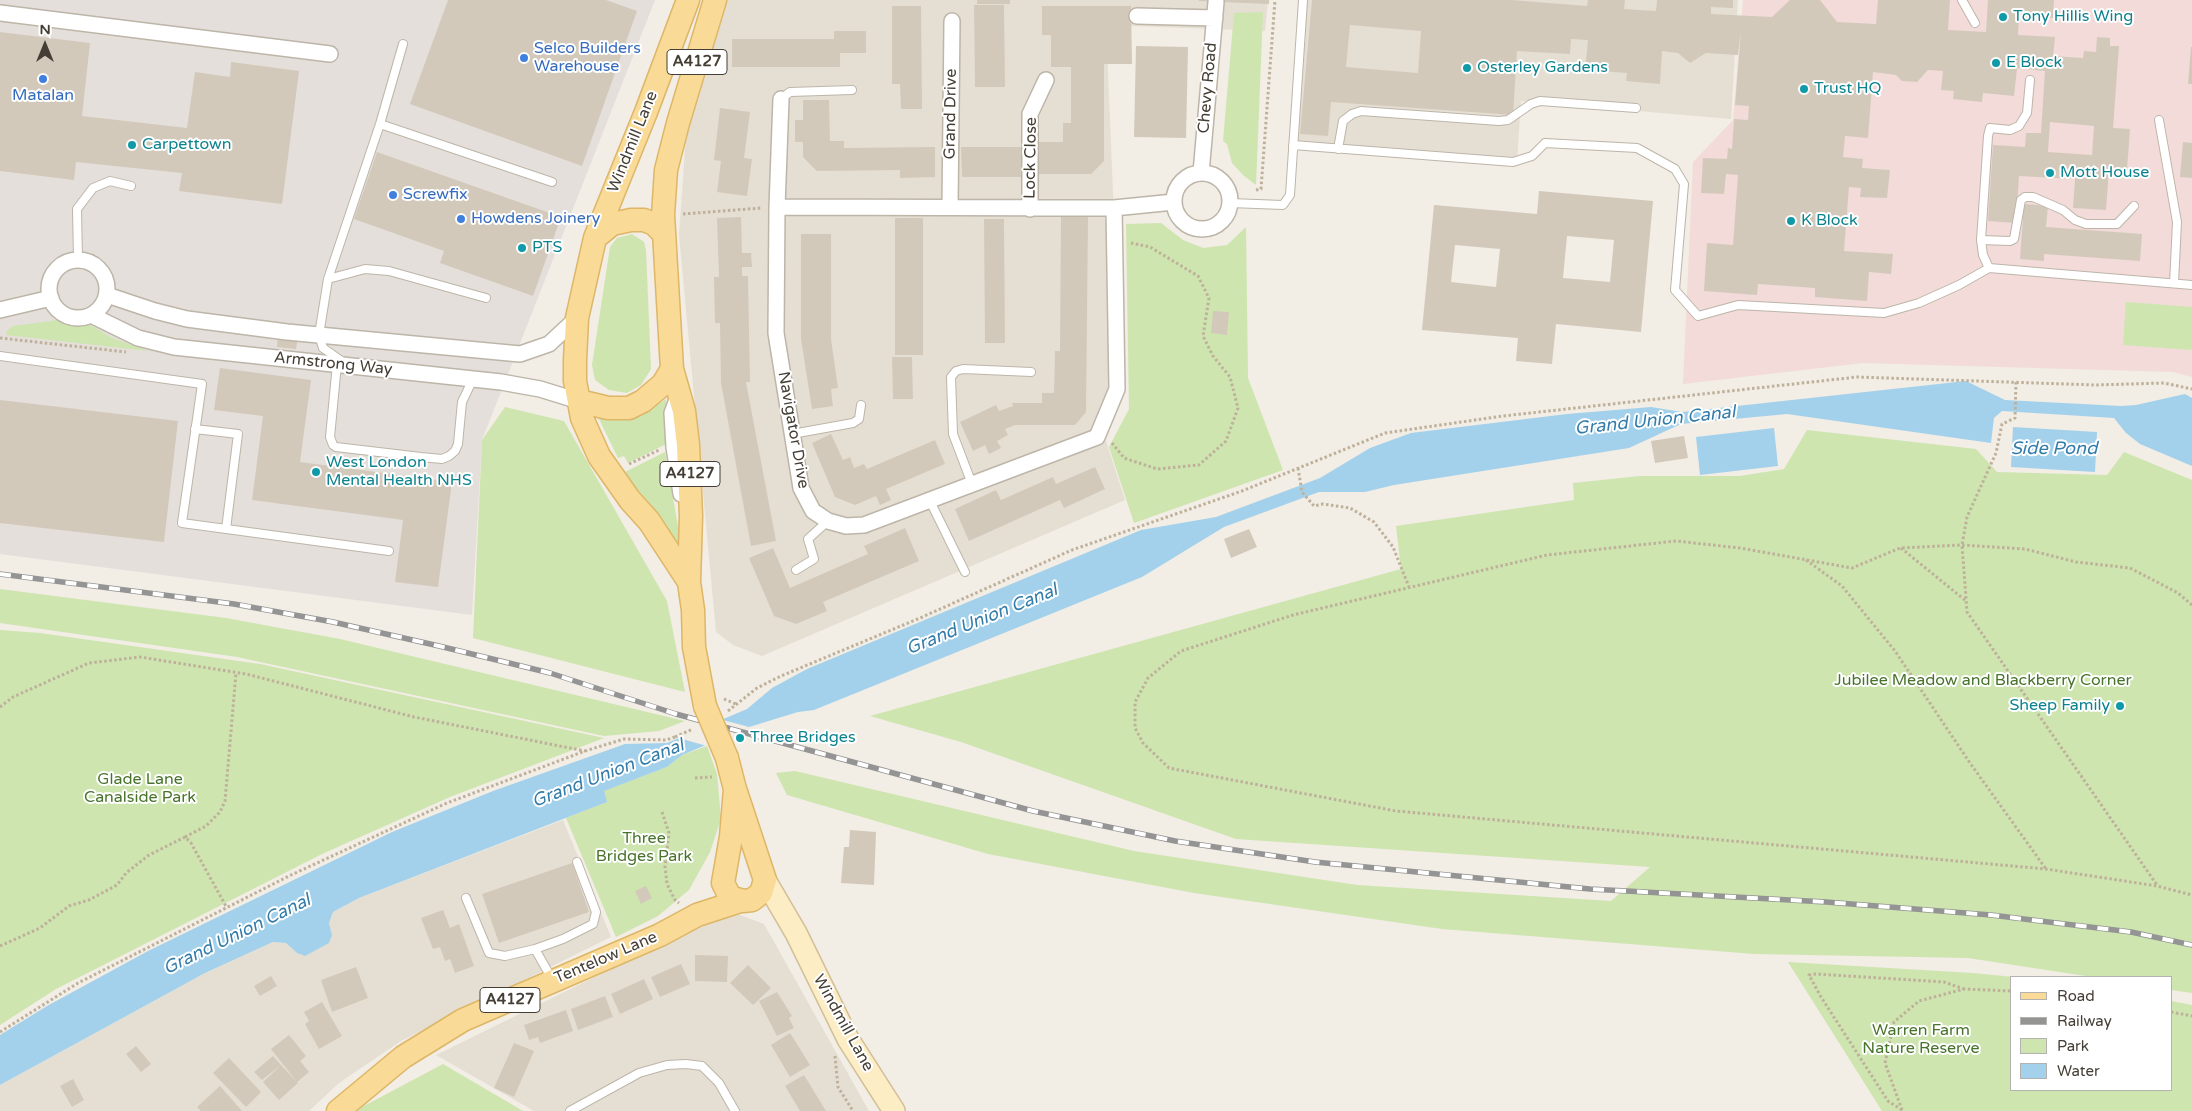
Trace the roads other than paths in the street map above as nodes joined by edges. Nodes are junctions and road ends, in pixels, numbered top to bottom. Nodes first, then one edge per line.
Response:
1 (688, 0) edge
2 (716, 0) edge
3 (1303, 0) edge
4 (1962, 0) edge
5 (1216, 2) dead end
6 (0, 14) edge
7 (1137, 16) dead end
8 (1215, 18) junction
9 (952, 21) dead end
10 (1975, 23) dead end
11 (403, 44) dead end
12 (330, 54) dead end
13 (1046, 80) dead end
14 (2030, 80) dead end
15 (852, 90) dead end
16 (781, 99) joint
17 (1636, 108) dead end
18 (2158, 120) dead end
19 (380, 124) junction
20 (1293, 145) junction
21 (1338, 149) junction
22 (1200, 173) junction
23 (552, 182) dead end
24 (131, 186) dead end
25 (1230, 198) junction
26 (1174, 202) junction
27 (2134, 206) dead end
28 (777, 207) junction
29 (950, 207) junction
30 (1114, 208) junction
31 (1030, 209) junction
32 (664, 224) junction
33 (595, 238) junction
34 (1981, 240) junction
35 (78, 260) junction
36 (1989, 268) junction
37 (328, 279) junction
38 (2174, 283) junction
39 (2192, 285) edge
40 (107, 295) junction
41 (51, 298) junction
42 (486, 298) dead end
43 (0, 310) edge
44 (91, 315) junction
45 (577, 318) junction
46 (319, 335) junction
47 (0, 356) edge
48 (343, 365) junction
49 (672, 368) junction
50 (1031, 372) dead end
51 (473, 379) junction
52 (579, 401) junction
53 (861, 404) dead end
54 (195, 429) junction
55 (792, 434) junction
56 (972, 484) junction
57 (929, 500) junction
58 (828, 520) junction
59 (226, 529) junction
60 (389, 551) dead end
61 (796, 570) dead end
62 (965, 572) dead end
63 (689, 582) junction
64 (727, 774) junction
65 (577, 862) dead end
66 (763, 875) junction
67 (724, 877) junction
68 (466, 898) dead end
69 (746, 900) junction
70 (697, 915) junction
71 (796, 933) junction
72 (535, 948) junction
73 (553, 981) junction
74 (338, 1111) edge
75 (570, 1111) edge
76 (735, 1111) edge
77 (894, 1111) edge

1 - 33 main road, Windmill Lane / A4127
2 - 32 main road, Windmill Lane / A4127
3 - 20 lane
4 - 10 lane
5 - 8 street, Chevy Road
6 - 12 street
7 - 8 street
8 - 22 street, Chevy Road
9 - 29 street, Grand Drive
11 - 19 lane
13 - 31 street, Lock Close
14 - 34 lane
15 - 16 lane
16 - 28 street, Navigator Drive
17 - 21 lane
18 - 38 lane
19 - 23 lane
19 - 37 lane
20 - 21 lane
20 - 25 lane
21 - 36 lane
22 - 25 street
22 - 26 street
24 - 35 lane
25 - 26 street
26 - 30 street
27 - 34 lane
28 - 29 street
28 - 55 street, Navigator Drive
29 - 31 street
30 - 31 street
30 - 56 street, Navigator Drive
32 - 33 main road
32 - 49 main road, Windmill Lane / A4127
33 - 45 main road, Windmill Lane / A4127
34 - 36 lane
35 - 40 street
35 - 41 street
36 - 38 lane
37 - 42 lane
37 - 46 lane
38 - 39 lane
40 - 44 street
40 - 46 street, Armstrong Way
41 - 43 street
41 - 44 street, Armstrong Way
44 - 48 street, Armstrong Way
45 - 46 street, Armstrong Way
45 - 52 main road, Windmill Lane / A4127
46 - 48 lane
47 - 54 lane
48 - 51 street, Armstrong Way
48 - 51 lane
49 - 52 main road
49 - 63 main road, Windmill Lane / A4127
50 - 56 lane
51 - 52 street, Armstrong Way
52 - 63 main road, Windmill Lane / A4127
53 - 55 lane
54 - 59 lane
54 - 59 lane
55 - 58 street, Navigator Drive
56 - 57 street, Navigator Drive
57 - 58 street, Navigator Drive
57 - 62 lane
58 - 61 lane
59 - 60 lane
63 - 64 main road, Windmill Lane / A4127, bridge
64 - 66 main road, Windmill Lane / A4127
64 - 67 main road, Windmill Lane / A4127
65 - 72 lane
66 - 67 main road, A4127
66 - 69 main road
66 - 71 main road, Windmill Lane
67 - 69 main road
67 - 70 main road, Tentelow Lane / A4127
68 - 72 lane
69 - 70 main road, Tentelow Lane / A4127
69 - 71 main road, Windmill Lane
70 - 73 main road, Tentelow Lane / A4127
71 - 77 main road, Windmill Lane
72 - 73 lane
73 - 74 main road, Tentelow Lane / A4127
75 - 76 lane

